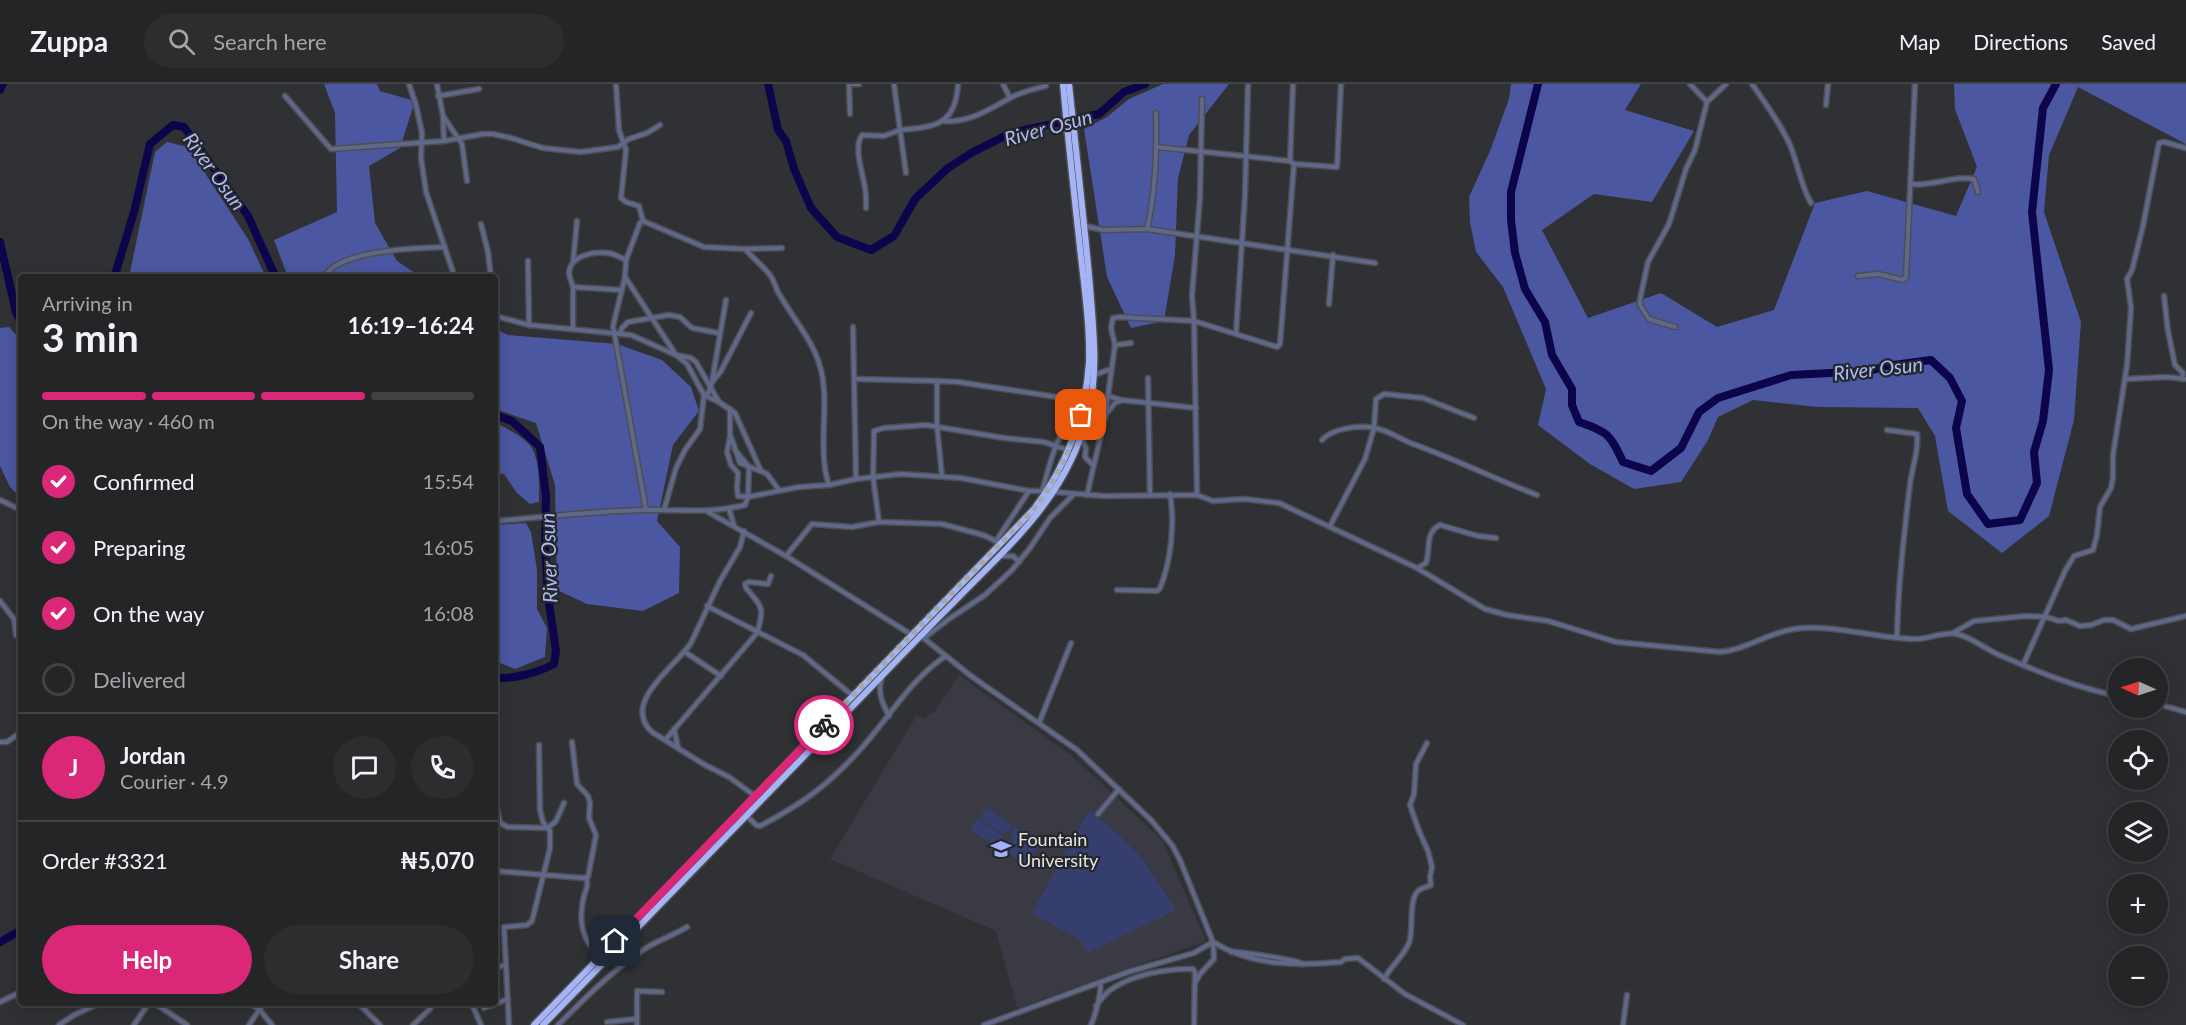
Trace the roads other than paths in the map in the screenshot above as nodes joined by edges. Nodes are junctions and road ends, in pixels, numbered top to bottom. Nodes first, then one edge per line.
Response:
1 (409, 84) edge
2 (437, 84) edge
3 (616, 84) edge
4 (859, 84) edge
5 (894, 84) edge
6 (958, 84) edge
7 (1003, 84) edge
8 (1063, 84) edge
9 (1069, 84) edge
10 (1248, 84) edge
11 (1293, 84) edge
12 (1341, 84) edge
13 (1690, 84) edge
14 (1726, 84) edge
15 (1752, 84) edge
16 (1828, 84) edge
17 (1915, 84) edge
18 (849, 85) edge
19 (1046, 86) dead end
20 (479, 89) dead end
21 (285, 96) dead end
22 (438, 96) junction
23 (1067, 97) junction
24 (1010, 98) junction
25 (1202, 99) dead end
26 (1707, 102) junction
27 (1826, 105) dead end
28 (850, 114) dead end
29 (1156, 114) dead end
30 (443, 116) junction
31 (944, 121) junction
32 (660, 125) dead end
33 (900, 130) junction
34 (458, 138) junction
35 (444, 141) junction
36 (422, 143) junction
37 (624, 143) junction
38 (1157, 147) junction
39 (2186, 148) edge
40 (1202, 151) junction
41 (1246, 157) junction
42 (1074, 159) junction
43 (1292, 163) junction
44 (906, 173) dead end
45 (467, 181) dead end
46 (1911, 184) junction
47 (1978, 192) dead end
48 (1811, 203) dead end
49 (866, 208) dead end
50 (577, 221) dead end
51 (643, 221) junction
52 (481, 225) dead end
53 (1085, 226) junction
54 (1147, 229) junction
55 (1196, 236) junction
56 (1242, 244) junction
57 (445, 247) junction
58 (782, 248) dead end
59 (745, 249) junction
60 (1286, 250) junction
61 (1333, 255) junction
62 (626, 260) junction
63 (528, 261) dead end
64 (573, 263) junction
65 (1375, 263) dead end
66 (327, 274) edge
67 (454, 274) edge
68 (491, 274) edge
69 (1858, 276) dead end
70 (625, 277) junction
71 (573, 286) junction
72 (622, 290) junction
73 (2164, 296) dead end
74 (726, 300) dead end
75 (1329, 304) dead end
76 (751, 313) dead end
77 (498, 317) edge
78 (572, 319) junction
79 (654, 319) junction
80 (1194, 321) junction
81 (529, 325) junction
82 (853, 327) dead end
83 (1675, 327) dead end
84 (564, 328) junction
85 (573, 329) junction
86 (719, 333) junction
87 (1236, 333) junction
88 (618, 334) junction
89 (1131, 343) dead end
90 (1115, 345) junction
91 (676, 356) junction
92 (1112, 369) junction
93 (702, 375) junction
94 (1094, 375) junction
95 (1148, 378) dead end
96 (2125, 379) junction
97 (2184, 379) edge
98 (854, 380) junction
99 (937, 381) junction
100 (712, 382) junction
101 (699, 386) junction
102 (710, 387) junction
103 (704, 395) junction
104 (1108, 396) junction
105 (1121, 400) junction
106 (718, 402) junction
107 (1084, 402) junction
108 (1149, 403) junction
109 (1196, 408) junction
110 (730, 409) junction
111 (1089, 410) junction
112 (1106, 411) junction
113 (1081, 415) junction
114 (1104, 417) junction
115 (1474, 418) dead end
116 (937, 426) junction
117 (1084, 428) junction
118 (1374, 428) junction
119 (1887, 430) dead end
120 (1101, 431) junction
121 (730, 436) junction
122 (1081, 437) junction
123 (1322, 440) dead end
124 (1057, 446) junction
125 (735, 450) junction
126 (1072, 451) junction
127 (1085, 457) junction
128 (740, 463) junction
129 (1094, 465) junction
130 (749, 467) junction
131 (761, 471) junction
132 (738, 473) junction
133 (942, 476) junction
134 (873, 477) junction
135 (856, 479) junction
136 (829, 485) junction
137 (779, 490) junction
138 (1029, 491) junction
139 (1048, 491) junction
140 (1170, 494) junction
141 (1074, 495) junction
142 (1087, 495) junction
143 (1150, 495) junction
144 (1197, 495) junction
145 (1537, 495) dead end
146 (748, 497) junction
147 (0, 500) edge
148 (18, 509) edge
149 (729, 509) junction
150 (646, 510) junction
151 (664, 510) junction
152 (708, 512) junction
153 (498, 521) edge
154 (879, 522) junction
155 (734, 525) junction
156 (1330, 526) junction
157 (744, 531) junction
158 (1496, 538) dead end
159 (998, 542) junction
160 (786, 556) junction
161 (1000, 556) junction
162 (1019, 562) junction
163 (1417, 568) junction
164 (771, 576) dead end
165 (1117, 590) dead end
166 (0, 601) edge
167 (707, 606) junction
168 (3, 607) edge
169 (2186, 616) edge
170 (2046, 617) junction
171 (756, 633) junction
172 (1953, 633) junction
173 (16, 635) dead end
174 (912, 635) junction
175 (1897, 636) junction
176 (922, 637) junction
177 (1071, 643) dead end
178 (685, 652) junction
179 (946, 656) junction
180 (2023, 665) junction
181 (883, 675) junction
182 (721, 676) junction
183 (2108, 694) edge
184 (852, 696) junction
185 (2168, 707) edge
186 (2186, 712) edge
187 (889, 716) junction
188 (1039, 723) junction
189 (674, 729) junction
190 (18, 734) edge
191 (666, 739) junction
192 (0, 742) edge
193 (572, 742) dead end
194 (1427, 742) dead end
195 (539, 745) dead end
196 (678, 747) junction
197 (1119, 789) junction
198 (755, 796) junction
199 (564, 803) dead end
200 (1098, 814) dead end
201 (747, 816) junction
202 (498, 819) edge
203 (548, 828) junction
204 (498, 871) edge
205 (545, 875) junction
206 (586, 878) junction
207 (687, 927) dead end
208 (1213, 942) junction
209 (600, 957) junction
210 (506, 965) junction
211 (498, 966) edge
212 (1384, 979) junction
213 (1195, 983) junction
214 (1100, 984) junction
215 (662, 992) dead end
216 (18, 993) edge
217 (1627, 995) dead end
218 (508, 999) junction
219 (0, 1002) edge
220 (498, 1003) edge
221 (88, 1006) edge
222 (147, 1006) edge
223 (159, 1006) edge
224 (254, 1006) edge
225 (261, 1006) edge
226 (361, 1006) edge
227 (431, 1006) edge
228 (473, 1006) edge
229 (489, 1006) edge
230 (1096, 1006) junction
231 (484, 1008) dead end
232 (259, 1009) junction
233 (636, 1018) junction
234 (607, 1022) dead end
235 (59, 1025) edge
236 (134, 1025) edge
237 (187, 1025) edge
238 (249, 1025) edge
239 (273, 1025) edge
240 (380, 1025) edge
241 (412, 1025) edge
242 (481, 1025) edge
243 (509, 1025) edge
244 (534, 1025) edge
245 (543, 1025) edge
246 (558, 1025) edge
247 (637, 1025) edge
248 (984, 1025) edge
249 (1091, 1025) edge
250 (1194, 1025) edge
251 (1462, 1025) edge
252 (1623, 1025) edge

1 - 36 street
2 - 22 street
3 - 37 street
4 - 18 street
5 - 33 street
6 - 31 street
7 - 24 street
8 - 23 highway
9 - 23 highway
10 - 41 street
11 - 43 street
12 - 43 street
13 - 26 street
14 - 26 street
15 - 48 street
16 - 27 street
17 - 46 street
18 - 28 street
19 - 24 street
20 - 22 street
21 - 36 street
22 - 30 street
23 - 42 highway
24 - 31 street
25 - 40 street
26 - 83 street
29 - 38 street
30 - 34 street
30 - 35 street
31 - 33 street
32 - 37 street
33 - 44 street
33 - 49 street
34 - 35 street
34 - 37 street
34 - 45 street
35 - 36 street
36 - 57 street
37 - 51 street
38 - 40 street
38 - 54 street
39 - 96 street
40 - 41 street
40 - 55 street
41 - 43 street
41 - 56 street
42 - 53 highway
42 - 107 highway
43 - 60 street
46 - 47 street
46 - 69 street
50 - 64 street
51 - 59 street
51 - 62 street
52 - 68 street
53 - 54 street
53 - 94 highway
54 - 55 street
55 - 56 street
55 - 80 street
56 - 60 street
56 - 87 street
57 - 66 street
57 - 67 street
58 - 59 street
59 - 136 street
60 - 61 street
60 - 87 street
61 - 65 street
61 - 75 street
62 - 64 street
62 - 70 street
63 - 81 street
64 - 71 street
70 - 72 street
70 - 79 street
71 - 72 street
71 - 78 street
72 - 88 street
73 - 97 street
74 - 86 street
76 - 100 street
77 - 81 street
78 - 84 street
78 - 85 street
79 - 86 street
79 - 88 street
79 - 91 street
80 - 87 street
80 - 90 street
80 - 109 street
81 - 84 street
82 - 98 street
84 - 85 street
85 - 88 street
86 - 100 street
88 - 91 street
88 - 150 street
89 - 90 street
90 - 92 street
91 - 93 street
91 - 101 street
92 - 94 street
92 - 104 street
93 - 101 street
93 - 102 street
94 - 111 highway
95 - 108 street
96 - 97 street
96 - 170 street
98 - 99 street
98 - 135 street
99 - 107 street
99 - 116 street
100 - 102 street
101 - 103 street
102 - 103 street
102 - 106 street
103 - 106 street
103 - 151 street
104 - 105 street
104 - 112 street
105 - 108 street
105 - 114 street
106 - 110 street
107 - 113 highway
108 - 109 street
108 - 143 street
109 - 144 street
110 - 121 street
110 - 131 street
111 - 112 street
111 - 117 highway
112 - 114 street
113 - 124 street
113 - 126 highway
114 - 120 street
115 - 118 street
116 - 124 street
116 - 133 street
116 - 134 street
117 - 120 street
117 - 122 highway
118 - 123 street
118 - 145 street
118 - 156 street
119 - 175 street
120 - 129 street
121 - 125 street
121 - 132 street
122 - 126 highway
122 - 127 street
124 - 126 street
124 - 139 street
125 - 128 street
125 - 130 street
126 - 127 street
126 - 139 highway
127 - 129 street
128 - 130 street
128 - 132 street
129 - 142 street
130 - 131 street
130 - 146 street
131 - 137 street
132 - 146 street
133 - 134 street
133 - 138 street
134 - 135 street
134 - 154 street
135 - 136 street
136 - 137 street
137 - 146 street
138 - 139 street
138 - 159 street
139 - 141 street
139 - 159 highway
139 - 161 highway
140 - 143 street
140 - 144 street
140 - 165 street
141 - 142 street
141 - 162 street
142 - 143 street
144 - 156 street
146 - 149 street
147 - 148 street
149 - 152 street
149 - 155 street
150 - 151 street
150 - 153 street
151 - 152 street
152 - 155 street
154 - 159 street
154 - 160 street
155 - 157 street
156 - 163 street
157 - 160 street
157 - 167 street
158 - 163 street
159 - 174 highway
160 - 174 street
161 - 162 street
161 - 176 highway
162 - 176 street
163 - 175 street
164 - 171 street
166 - 168 street
167 - 171 street
167 - 178 street
168 - 173 street
169 - 170 street
170 - 172 street
170 - 180 street
171 - 182 street
171 - 184 street
172 - 175 street
172 - 180 street
174 - 184 highway
176 - 179 street
176 - 181 highway
177 - 188 street
178 - 182 street
178 - 191 street
179 - 187 street
179 - 188 street
180 - 183 street
181 - 187 street
181 - 201 highway
182 - 189 street
184 - 198 highway
185 - 186 street
187 - 201 street
188 - 197 street
189 - 191 street
189 - 196 street
190 - 192 street
191 - 196 street
193 - 206 street
194 - 212 street
195 - 203 street
196 - 198 street
197 - 200 street
197 - 208 street
198 - 209 highway
199 - 203 street
201 - 245 highway
202 - 203 street
203 - 205 street
204 - 205 street
205 - 206 street
205 - 210 street
206 - 209 street
207 - 246 street
208 - 212 street
208 - 213 street
208 - 214 street
209 - 244 highway
210 - 211 street
210 - 218 street
212 - 251 street
213 - 230 street
213 - 250 street
214 - 230 street
214 - 248 street
215 - 233 street
216 - 219 street
217 - 252 street
218 - 220 street
218 - 243 street
221 - 235 street
222 - 236 street
223 - 237 street
224 - 232 street
225 - 232 street
226 - 240 street
227 - 241 street
228 - 242 street
229 - 231 street
230 - 249 street
232 - 238 street
232 - 239 street
233 - 234 street
233 - 247 street

